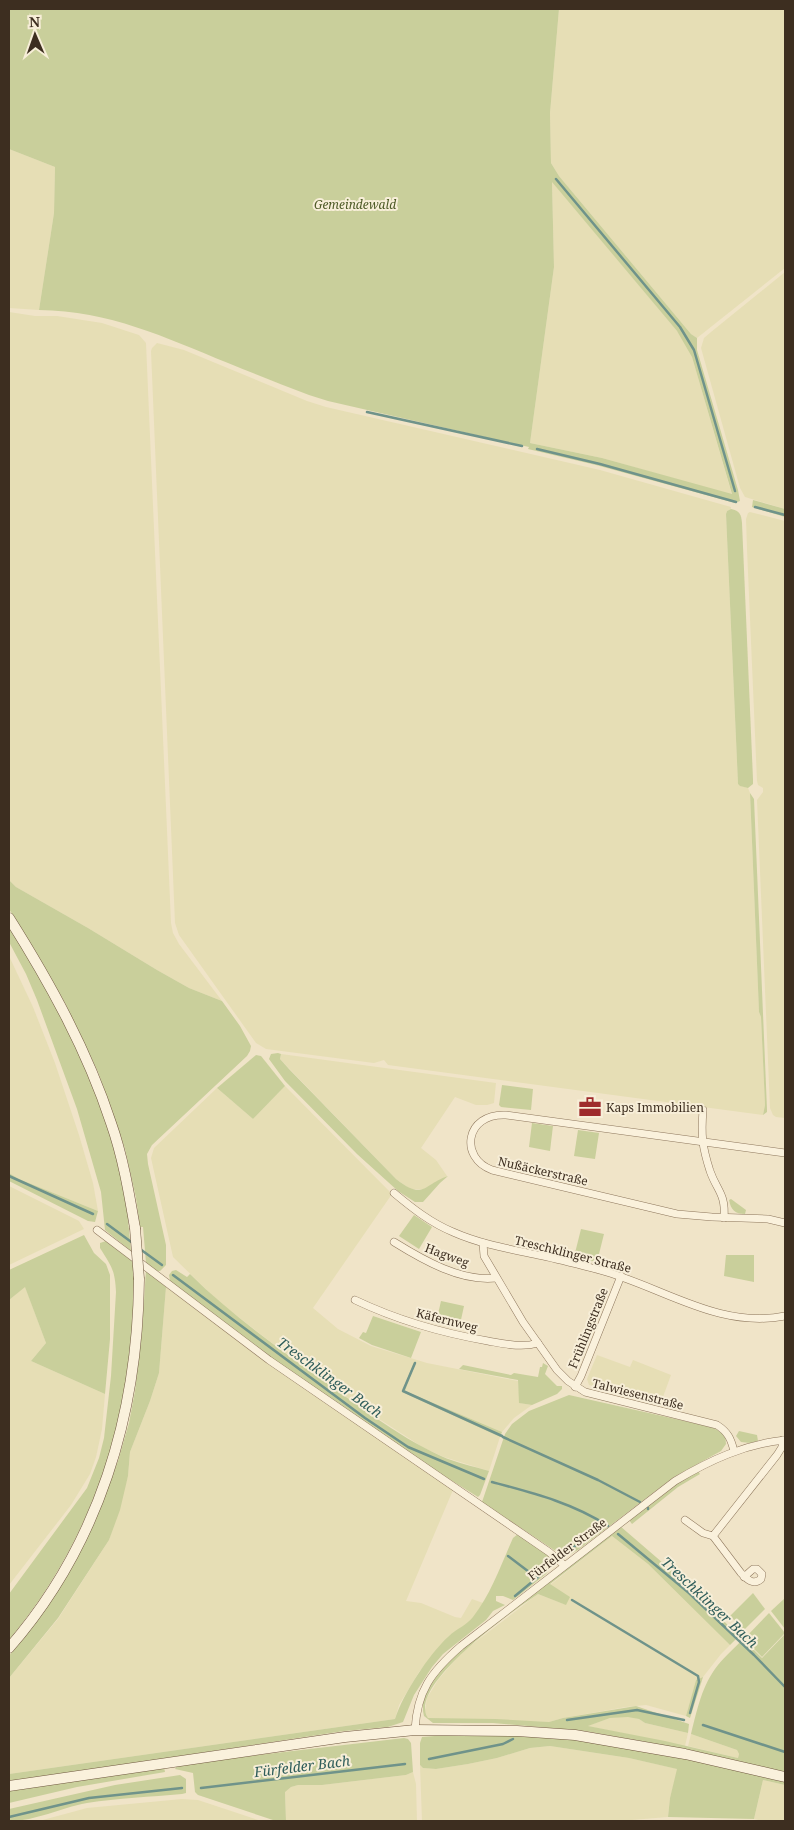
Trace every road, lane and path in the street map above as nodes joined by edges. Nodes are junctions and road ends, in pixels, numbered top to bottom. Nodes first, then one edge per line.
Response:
1 (9, 918) edge
2 (703, 1110) dead end
3 (702, 1142) junction
4 (785, 1153) edge
5 (394, 1193) dead end
6 (724, 1218) junction
7 (785, 1223) edge
8 (97, 1230) dead end
9 (394, 1242) dead end
10 (483, 1243) junction
11 (621, 1276) junction
12 (496, 1278) junction
13 (355, 1300) dead end
14 (785, 1316) edge
15 (538, 1344) junction
16 (575, 1386) junction
17 (784, 1440) edge
18 (734, 1451) junction
19 (685, 1520) dead end
20 (713, 1536) junction
21 (564, 1565) junction
22 (744, 1577) dead end
23 (9, 1648) edge
24 (414, 1730) junction
25 (785, 1777) edge
26 (9, 1786) edge

1 - 23 main road, bridge
2 - 3 street
3 - 4 street, Nußäckerstraße
3 - 6 street
3 - 6 street, Nußäckerstraße
5 - 10 street, Treschklinger Straße
6 - 7 street, Nußäckerstraße
8 - 21 street
9 - 12 street, Hagweg
10 - 11 street, Treschklinger Straße
10 - 12 street, Talwiesenstraße
11 - 14 street, Treschklinger Straße
11 - 16 street, Frühlingstraße
12 - 15 street, Talwiesenstraße
13 - 15 street, Käfernweg
15 - 16 street, Talwiesenstraße
16 - 18 street, Talwiesenstraße
17 - 18 street, Fürfelder Straße
17 - 20 street, Fürfelder Straße
18 - 21 street, Fürfelder Straße
19 - 20 street
20 - 22 street
21 - 24 street, Fürfelder Straße
24 - 25 main road
24 - 26 main road

